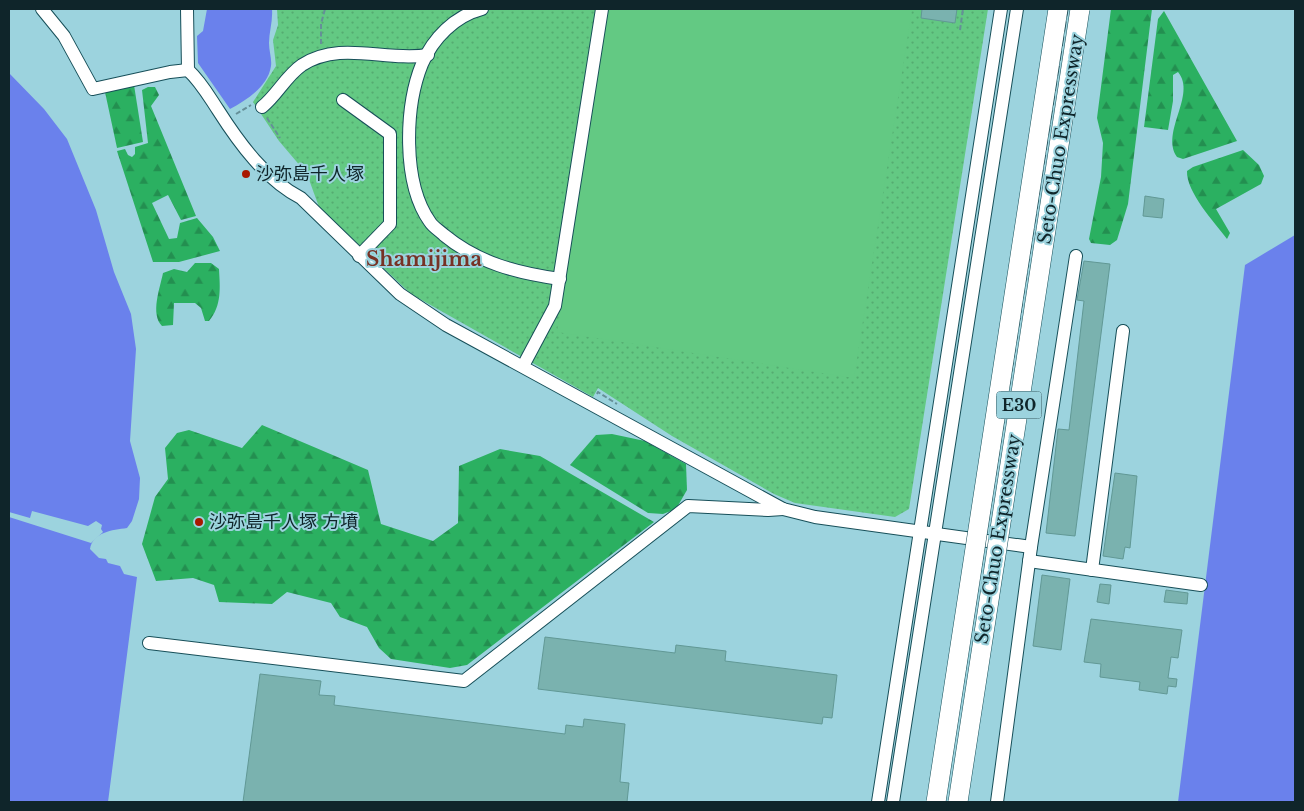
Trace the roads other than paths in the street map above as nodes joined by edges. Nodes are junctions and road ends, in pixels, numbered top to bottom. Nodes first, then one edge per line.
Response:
1 (42, 9) edge
2 (187, 9) edge
3 (482, 9) edge
4 (602, 9) edge
5 (1001, 9) edge
6 (1017, 9) edge
7 (1058, 9) edge
8 (1080, 9) edge
9 (428, 55) junction
10 (188, 70) junction
11 (343, 100) dead end
12 (262, 107) dead end
13 (359, 256) junction
14 (1076, 256) dead end
15 (560, 279) junction
16 (1123, 331) dead end
17 (524, 366) junction
18 (783, 509) junction
19 (920, 532) junction
20 (935, 534) junction
21 (1031, 547) junction
22 (1029, 561) junction
23 (1092, 570) junction
24 (1201, 585) dead end
25 (149, 643) dead end
26 (878, 802) edge
27 (893, 802) edge
28 (936, 802) edge
29 (958, 802) edge
30 (997, 802) edge

1 - 10 street
2 - 10 street
3 - 9 street
4 - 15 street
5 - 19 street
6 - 20 street
7 - 28 highway, Seto-Chuo Expressway / E30, bridge
8 - 29 highway, Seto-Chuo Expressway / E30, bridge
9 - 12 street
9 - 15 street
10 - 13 street
11 - 13 street
13 - 17 street
14 - 21 street
15 - 17 street
16 - 23 street
17 - 18 street
18 - 19 street
18 - 25 street
19 - 20 street
19 - 26 street
20 - 21 street
20 - 27 street
21 - 22 street
22 - 23 street
22 - 30 street
23 - 24 street

